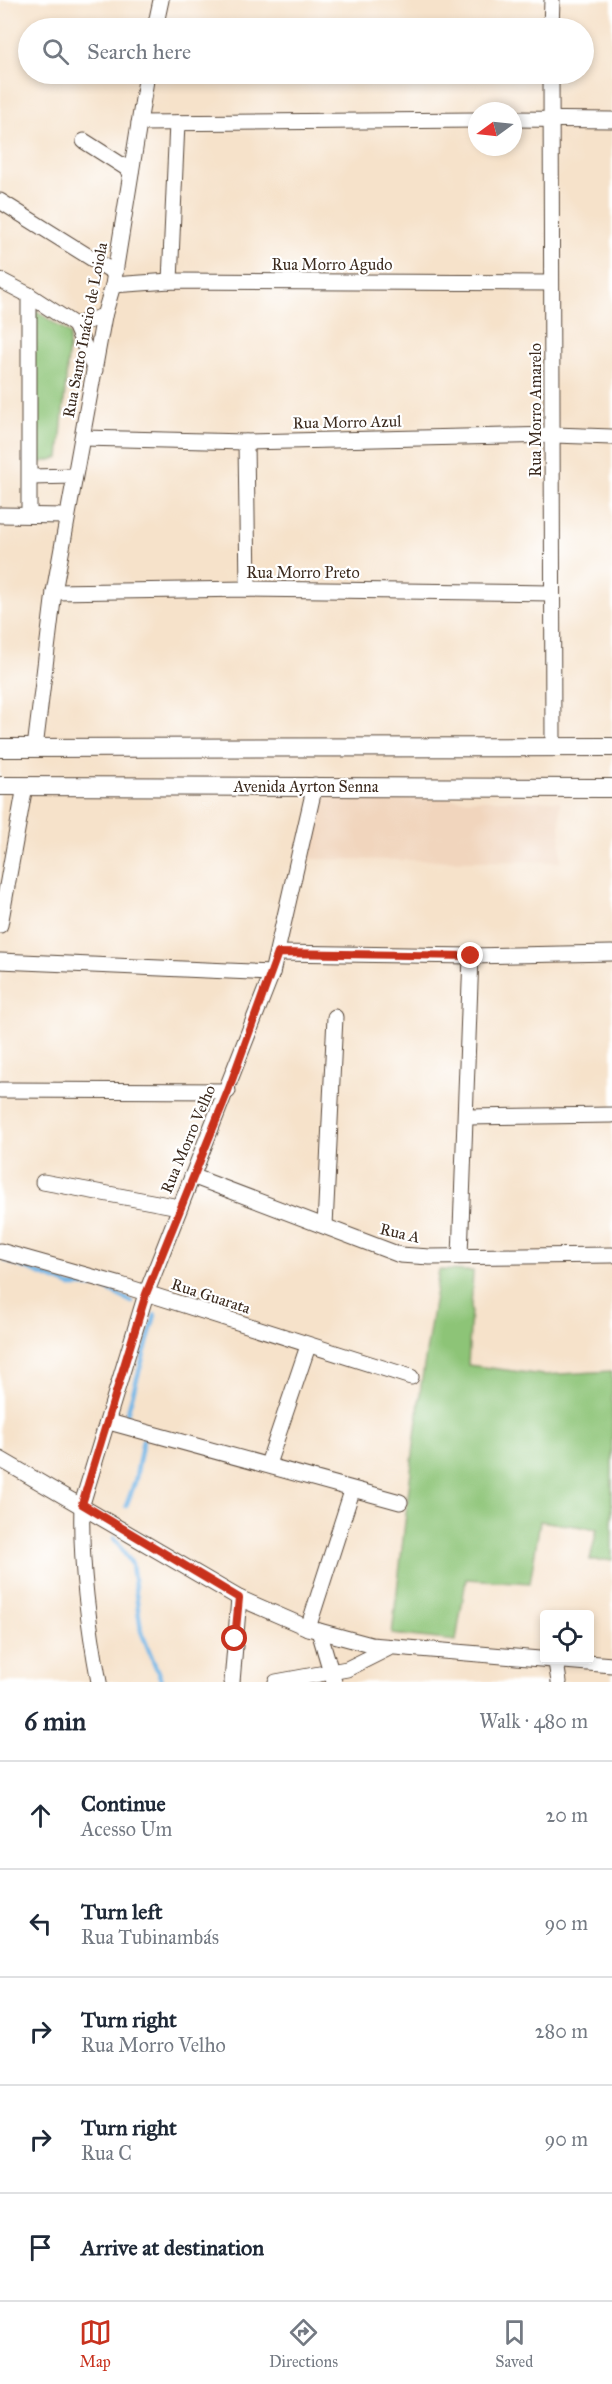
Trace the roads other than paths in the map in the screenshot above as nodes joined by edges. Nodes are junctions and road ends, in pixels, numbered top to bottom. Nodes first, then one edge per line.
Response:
1 (160, 0) edge
2 (552, 0) edge
3 (157, 18) edge
4 (551, 18) edge
5 (145, 84) edge
6 (551, 84) edge
7 (522, 119) edge
8 (551, 119) junction
9 (468, 120) edge
10 (612, 120) edge
11 (139, 123) junction
12 (177, 123) junction
13 (84, 141) dead end
14 (131, 171) junction
15 (0, 201) edge
16 (114, 279) junction
17 (0, 280) edge
18 (170, 281) junction
19 (551, 283) junction
20 (29, 295) junction
21 (104, 316) junction
22 (75, 326) junction
23 (95, 370) junction
24 (554, 435) junction
25 (612, 437) edge
26 (83, 438) junction
27 (246, 442) junction
28 (74, 476) junction
29 (31, 477) junction
30 (0, 515) edge
31 (29, 515) junction
32 (66, 516) junction
33 (248, 589) junction
34 (54, 592) junction
35 (552, 593) junction
36 (553, 746) junction
37 (612, 747) edge
38 (0, 748) edge
39 (35, 748) junction
40 (315, 785) junction
41 (0, 786) edge
42 (25, 786) junction
43 (612, 788) edge
44 (0, 925) edge
45 (278, 953) junction
46 (612, 954) edge
47 (471, 956) junction
48 (0, 961) edge
49 (272, 973) junction
50 (335, 1017) dead end
51 (0, 1090) edge
52 (228, 1091) junction
53 (612, 1115) edge
54 (467, 1117) junction
55 (192, 1176) junction
56 (43, 1182) dead end
57 (179, 1207) junction
58 (325, 1226) junction
59 (0, 1251) edge
60 (612, 1255) edge
61 (460, 1256) junction
62 (146, 1294) junction
63 (308, 1346) junction
64 (411, 1377) dead end
65 (109, 1422) junction
66 (0, 1459) edge
67 (268, 1464) junction
68 (352, 1491) junction
69 (400, 1502) dead end
70 (82, 1504) junction
71 (239, 1598) junction
72 (314, 1629) junction
73 (391, 1647) junction
74 (540, 1661) edge
75 (556, 1664) edge
76 (593, 1664) edge
77 (612, 1665) edge
78 (332, 1677) edge
79 (99, 1682) edge
80 (232, 1682) edge
81 (276, 1682) edge
82 (559, 1682) edge

1 - 3 street
2 - 4 street
5 - 11 street, Rua Santo Inácio de Loiola
6 - 8 street, Rua Morro Amarelo
7 - 8 street
8 - 10 street
8 - 19 street, Rua Morro Amarelo
9 - 12 street
11 - 12 street
11 - 14 street, Rua Santo Inácio de Loiola
12 - 18 street
13 - 14 street
14 - 16 street, Rua Santo Inácio de Loiola
15 - 16 street
16 - 18 street, Rua Morro Agudo
16 - 21 street, Rua Santo Inácio de Loiola
17 - 20 street
18 - 19 street, Rua Morro Agudo
19 - 24 street, Rua Morro Amarelo
20 - 22 street
20 - 29 street
21 - 22 street
21 - 23 street, Rua Santo Inácio de Loiola
22 - 23 street
23 - 26 street, Rua Santo Inácio de Loiola
24 - 25 street, Rua Morro Azul
24 - 27 street, Rua Morro Azul
24 - 35 street, Rua Morro Amarelo
26 - 27 street, Rua Morro Azul
26 - 28 street, Rua Santo Inácio de Loiola
27 - 33 street
28 - 29 street
28 - 32 street, Rua Santo Inácio de Loiola
29 - 31 street
30 - 31 street
31 - 32 street
32 - 34 street, Rua Santo Inácio de Loiola
33 - 34 street, Rua Morro Preto
33 - 35 street, Rua Morro Preto
34 - 39 street, Rua Santo Inácio de Loiola
35 - 36 street, Rua Morro Amarelo
36 - 37 main road
36 - 39 main road
38 - 39 main road
40 - 42 main road, Avenida Ayrton Senna
40 - 43 main road, Avenida Ayrton Senna
40 - 45 street, Rua Morro Velho
41 - 42 main road, Avenida Ayrton Senna
42 - 44 street
45 - 47 street
45 - 49 street, Rua Morro Velho
46 - 47 street
47 - 54 street
48 - 49 street
49 - 52 street, Rua Morro Velho
50 - 58 street
51 - 52 street
52 - 55 street, Rua Morro Velho
53 - 54 street
54 - 61 street
55 - 57 street, Rua Morro Velho
55 - 58 street, Rua A
56 - 57 street
57 - 62 street, Rua Morro Velho
58 - 61 street, Rua A
59 - 62 street, Rua Guarata
60 - 61 street, Rua A
62 - 63 street, Rua Guarata
62 - 65 street, Rua Morro Velho
63 - 64 street, Rua Guarata
63 - 67 street
65 - 67 street
65 - 70 street, Rua Morro Velho
66 - 70 street
67 - 68 street
68 - 69 street
68 - 72 street
70 - 71 street
70 - 79 street, Rua Morro Velho
71 - 72 street
71 - 80 street
72 - 73 street
72 - 78 street
73 - 74 street
73 - 78 street
75 - 82 street
76 - 77 street
78 - 81 street

